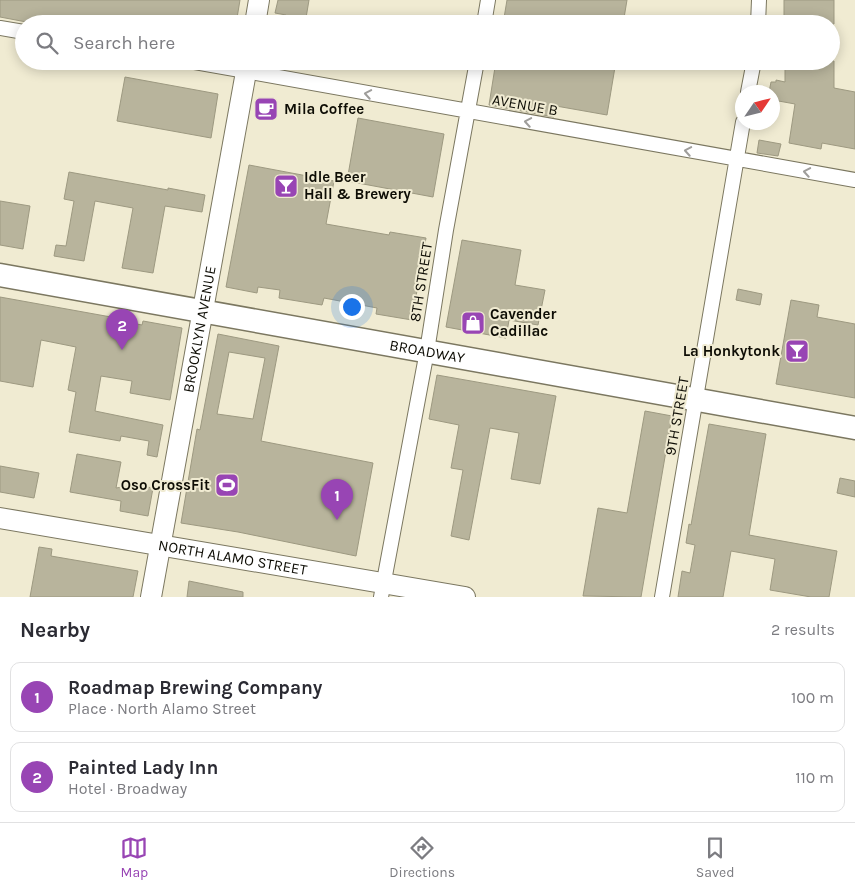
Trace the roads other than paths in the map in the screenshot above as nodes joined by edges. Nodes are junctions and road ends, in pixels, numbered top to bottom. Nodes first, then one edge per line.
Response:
1 (259, 0) edge
2 (488, 0) edge
3 (759, 0) edge
4 (256, 15) edge
5 (486, 15) edge
6 (758, 15) edge
7 (0, 29) edge
8 (15, 31) edge
9 (246, 70) edge
10 (266, 70) edge
11 (475, 70) edge
12 (752, 70) edge
13 (749, 85) edge
14 (468, 112) junction
15 (742, 130) edge
16 (736, 160) junction
17 (855, 180) edge
18 (0, 275) edge
19 (203, 312) junction
20 (427, 351) junction
21 (696, 399) junction
22 (855, 428) edge
23 (0, 518) edge
24 (161, 547) junction
25 (383, 590) edge
26 (151, 597) edge
27 (465, 597) edge
28 (662, 597) edge

1 - 4 street
2 - 5 street
3 - 6 street
7 - 8 street
9 - 19 street, BROOKLYN AVENUE
14 -> 10 street, AVENUE B
11 - 14 street, 8TH STREET
12 - 13 street
16 -> 14 street, AVENUE B
14 - 20 street, 8TH STREET
15 - 16 street, 9TH STREET
17 -> 16 street, AVENUE B
16 - 21 street, 9TH STREET
18 - 19 main road, BROADWAY
19 - 20 main road, BROADWAY
19 - 24 street, BROOKLYN AVENUE
20 - 21 main road, BROADWAY
20 - 25 street, 8TH STREET
21 - 22 main road, BROADWAY
21 - 28 street, 9TH STREET
23 - 24 street, NORTH ALAMO STREET
24 - 25 street, NORTH ALAMO STREET
24 - 26 street, BROOKLYN AVENUE
25 - 27 street, NORTH ALAMO STREET

